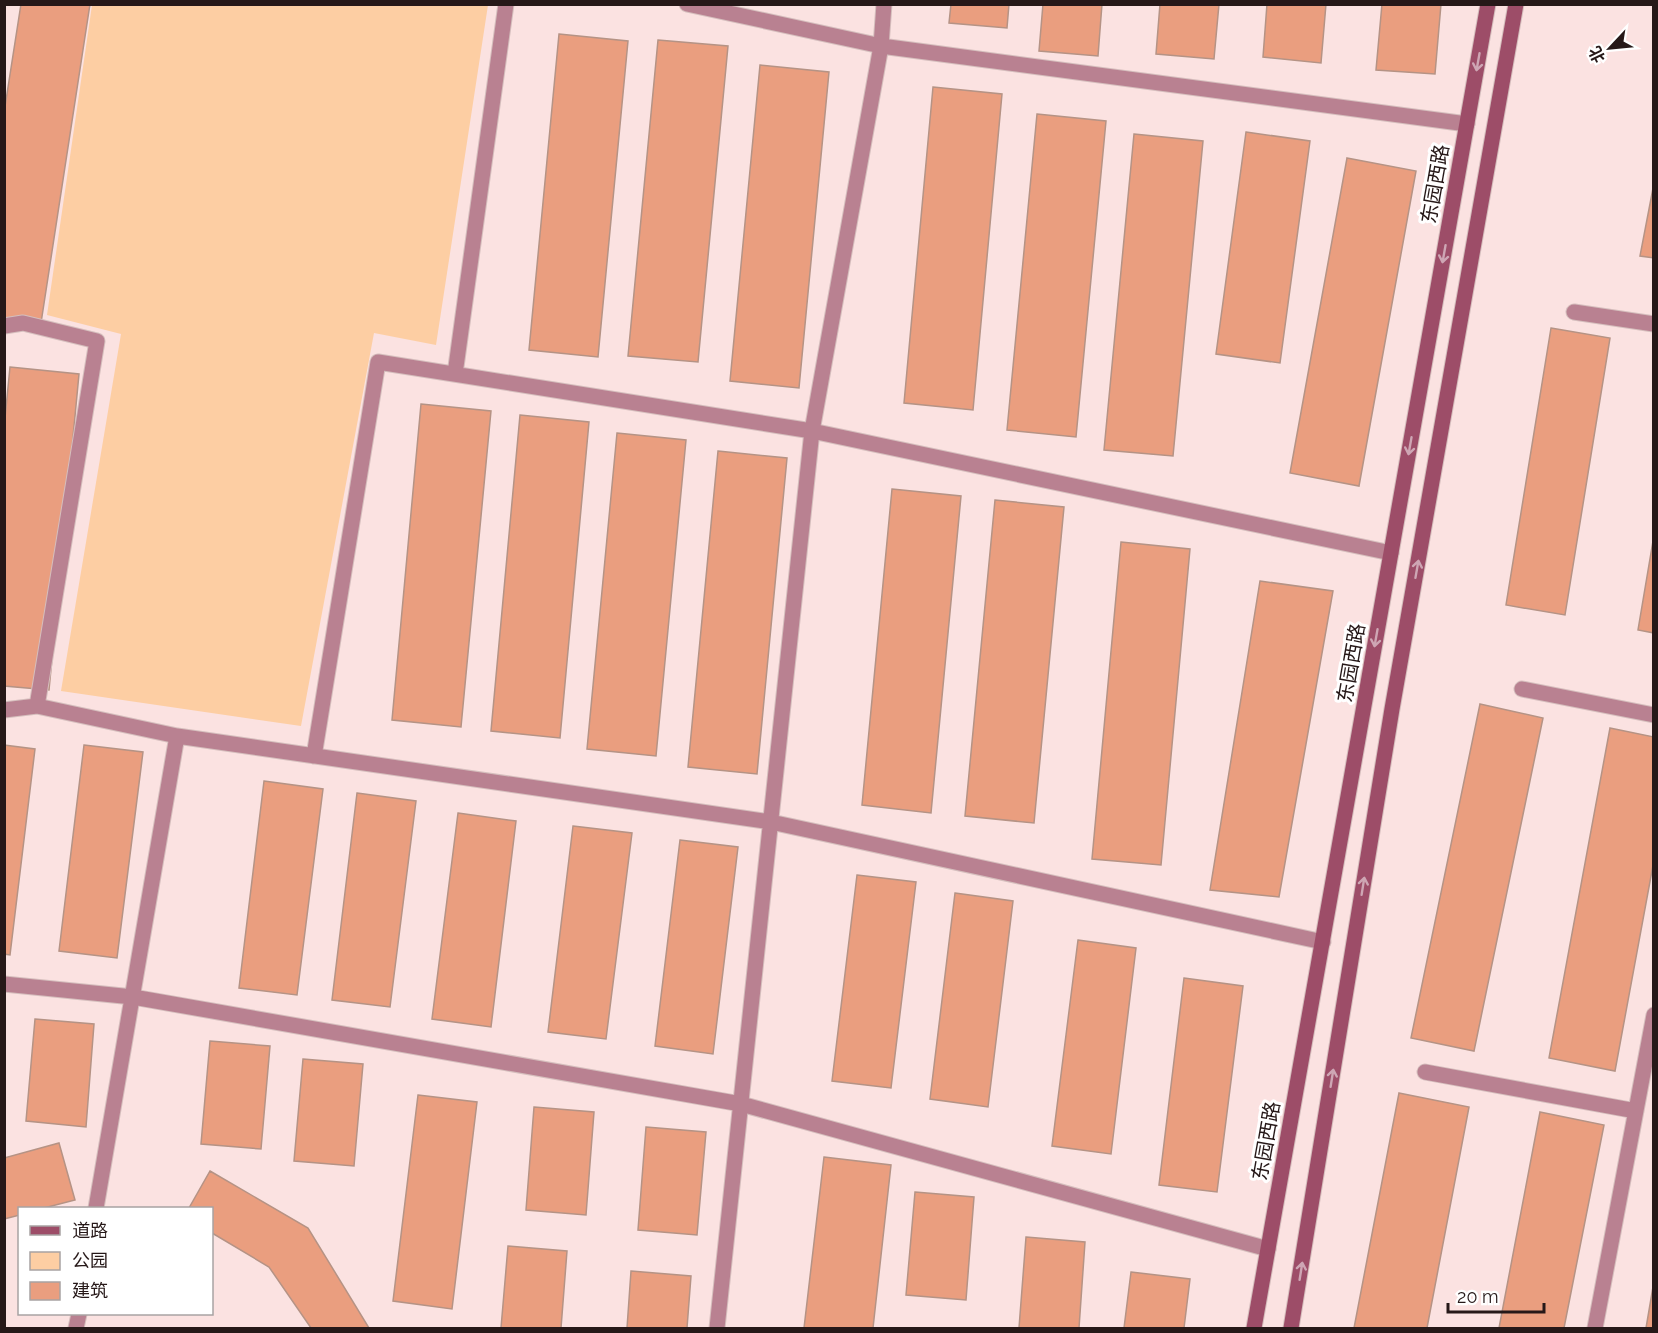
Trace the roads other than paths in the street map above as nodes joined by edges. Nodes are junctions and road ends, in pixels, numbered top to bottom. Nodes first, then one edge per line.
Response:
1 (506, 4) edge
2 (687, 4) edge
3 (884, 4) edge
4 (1488, 4) edge
5 (1516, 4) edge
6 (881, 46) junction
7 (1467, 124) junction
8 (1574, 312) dead end
9 (1653, 324) edge
10 (4, 326) edge
11 (455, 374) junction
12 (812, 431) junction
13 (1391, 553) junction
14 (1522, 689) dead end
15 (37, 706) junction
16 (4, 710) edge
17 (1653, 715) edge
18 (177, 736) junction
19 (314, 756) junction
20 (771, 822) junction
21 (1323, 942) junction
22 (4, 984) edge
23 (133, 997) junction
24 (1653, 1015) edge
25 (1425, 1072) dead end
26 (741, 1104) junction
27 (1636, 1111) junction
28 (96, 1207) edge
29 (1268, 1249) junction
30 (717, 1329) edge
31 (1254, 1329) edge
32 (1291, 1329) edge
33 (1595, 1329) edge

1 - 11 street
2 - 6 street
3 - 6 street
4 -> 7 main road, 东园西路
32 -> 5 main road
6 - 7 street
6 - 12 street
7 -> 13 main road, 东园西路
8 - 9 street
10 - 15 street
11 - 12 street
11 - 19 street
12 - 13 street
12 - 20 street
13 -> 21 main road, 东园西路
14 - 17 street
15 - 16 street
15 - 18 street
18 - 19 street
18 - 23 street
19 - 20 street
20 - 21 street
20 - 26 street
21 - 29 main road, 东园西路
22 - 23 street
23 - 26 street
23 - 28 street
24 - 27 street
25 - 27 street
26 - 29 street
26 - 30 street
27 - 33 street
29 - 31 main road, 东园西路

